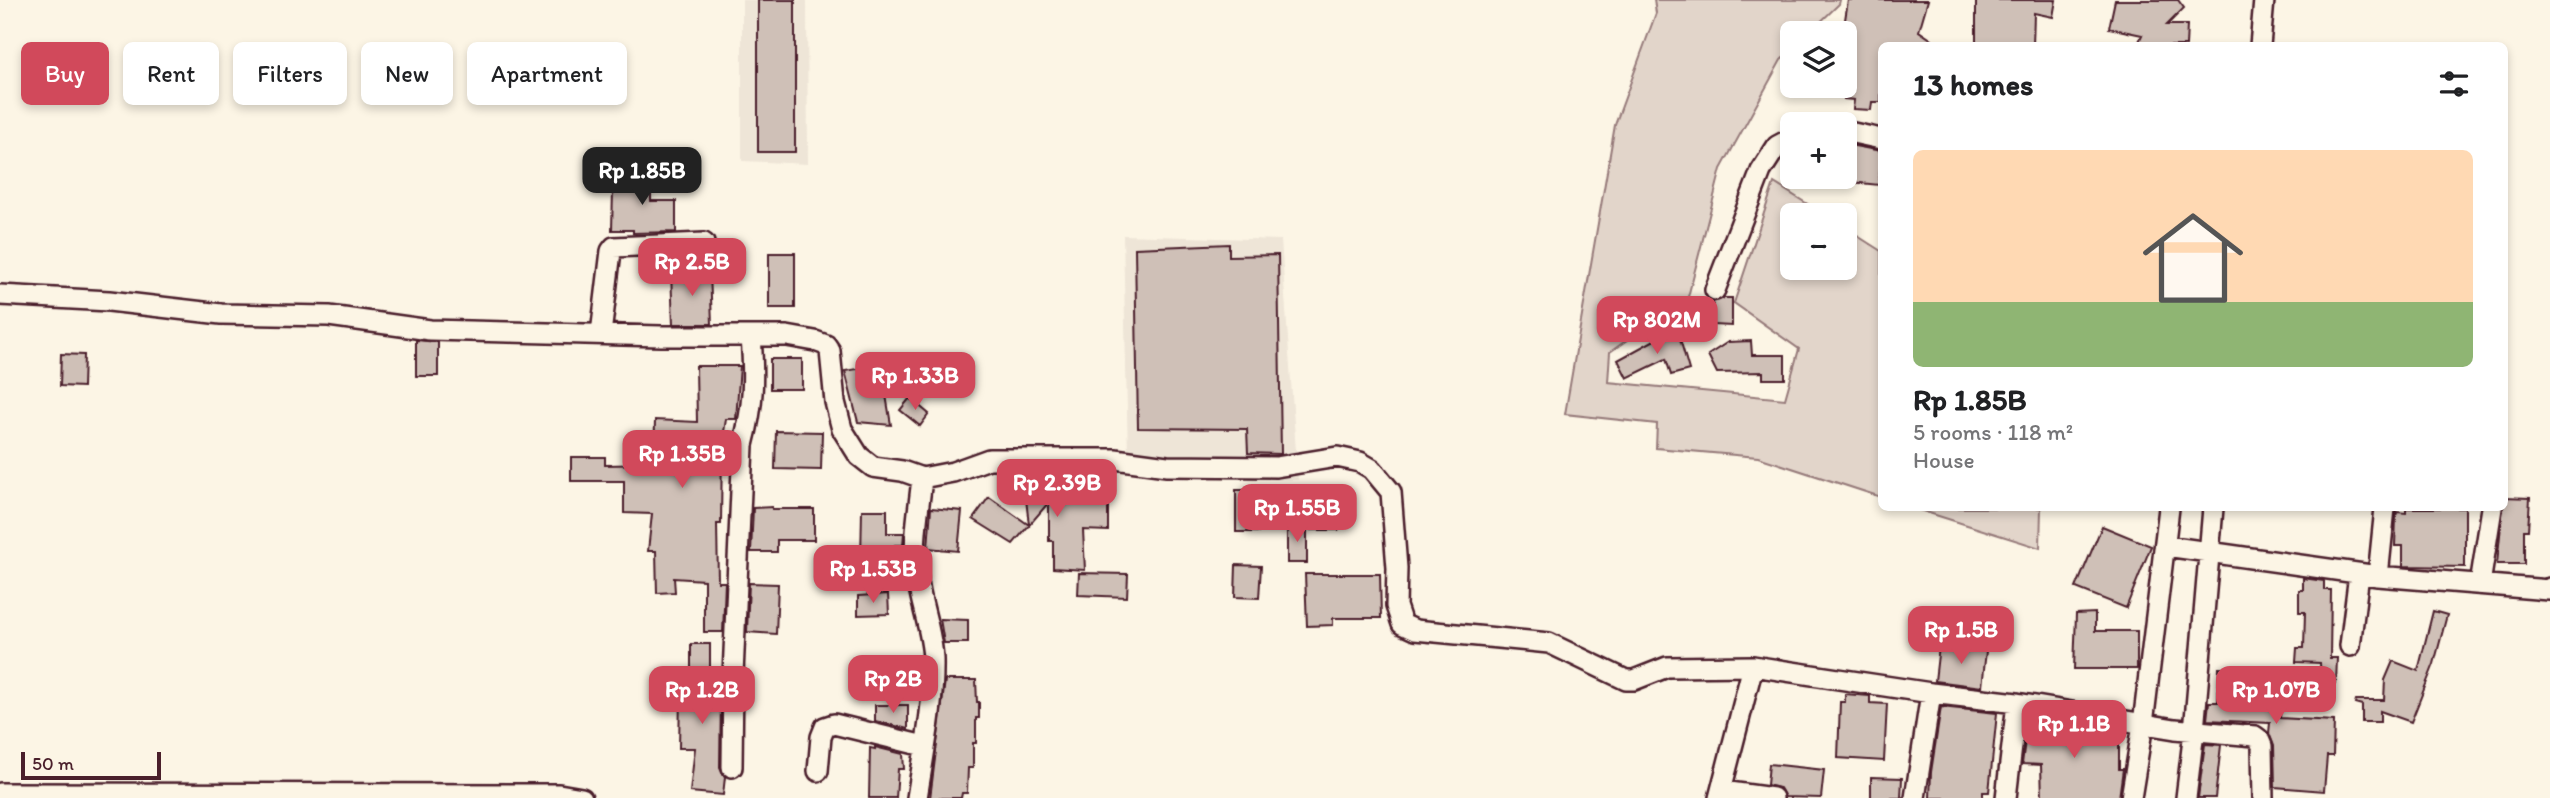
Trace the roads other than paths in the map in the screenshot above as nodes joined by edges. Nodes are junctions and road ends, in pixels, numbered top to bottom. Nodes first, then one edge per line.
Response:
1 (2264, 0) edge
2 (2260, 42) edge
3 (1857, 134) edge
4 (1878, 138) edge
5 (1780, 144) edge
6 (704, 243) dead end
7 (1715, 290) dead end
8 (0, 295) edge
9 (601, 334) junction
10 (751, 335) junction
11 (922, 478) junction
12 (2169, 511) edge
13 (2213, 511) edge
14 (2384, 511) edge
15 (2492, 511) edge
16 (2166, 546) junction
17 (2209, 553) junction
18 (2368, 575) junction
19 (2480, 584) junction
20 (2550, 589) edge
21 (2350, 646) dead end
22 (1753, 666) junction
23 (1931, 693) junction
24 (2017, 703) junction
25 (2146, 724) junction
26 (2185, 730) junction
27 (924, 746) junction
28 (732, 767) dead end
29 (818, 771) dead end
30 (0, 793) edge
31 (1721, 794) edge
32 (582, 798) edge
33 (917, 798) edge
34 (1773, 798) edge
35 (1915, 798) edge
36 (2006, 798) edge
37 (2131, 798) edge
38 (2186, 798) edge
39 (2263, 798) edge

1 - 2 street
3 - 4 street
5 - 7 street
6 - 9 street
8 - 9 street
9 - 10 street
10 - 11 street
10 - 28 street
11 - 22 street
11 - 27 street
12 - 16 street
13 - 17 street
14 - 18 street
15 - 19 street
16 - 17 street
16 - 25 street
17 - 18 street
17 - 26 street
18 - 19 street
18 - 21 street
19 - 20 street
22 - 23 street
22 - 31 street
23 - 24 street
23 - 35 street
24 - 25 street
24 - 36 street
25 - 26 street
25 - 37 street
26 - 38 street
26 - 39 street
27 - 29 street
27 - 33 street
30 - 32 street
31 - 34 street

